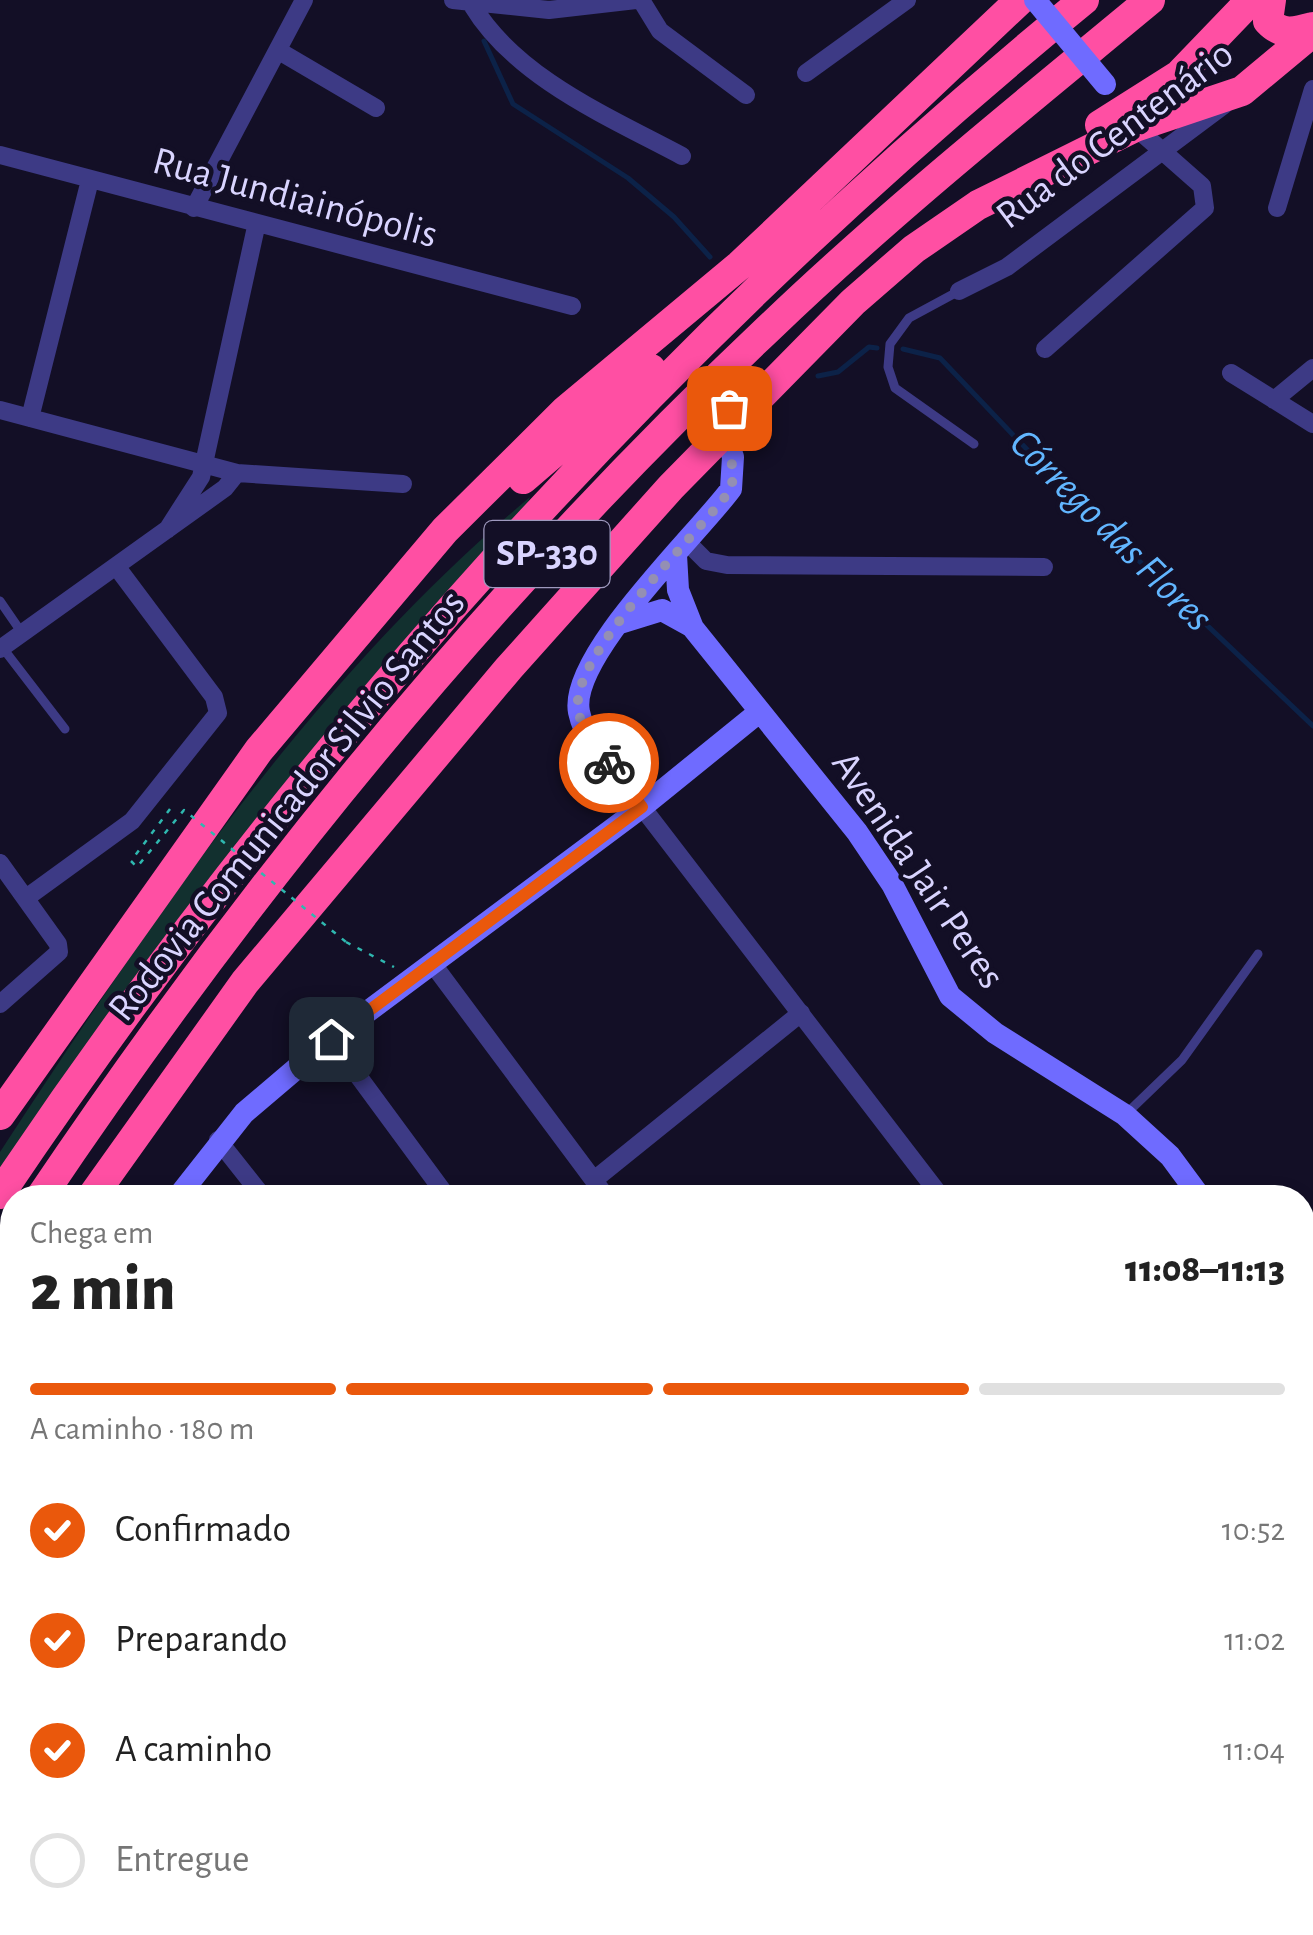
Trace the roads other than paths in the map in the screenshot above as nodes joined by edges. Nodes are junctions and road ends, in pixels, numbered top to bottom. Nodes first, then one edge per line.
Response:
1 (304, 0) edge
2 (453, 0) edge
3 (638, 0) edge
4 (906, 0) edge
5 (1020, 0) edge
6 (1035, 0) edge
7 (1084, 0) edge
8 (1150, 0) edge
9 (1251, 0) edge
10 (1271, 0) edge
11 (472, 5) junction
12 (1313, 30) edge
13 (278, 51) junction
14 (806, 73) dead end
15 (1105, 84) junction
16 (1313, 89) edge
17 (1242, 91) junction
18 (746, 96) dead end
19 (1149, 96) junction
20 (376, 108) dead end
21 (1128, 119) junction
22 (1164, 151) junction
23 (0, 155) edge
24 (682, 156) dead end
25 (90, 180) junction
26 (194, 208) junction
27 (1277, 208) dead end
28 (256, 226) junction
29 (774, 269) junction
30 (959, 292) joint
31 (572, 306) dead end
32 (1045, 350) dead end
33 (1313, 368) edge
34 (1232, 373) dead end
35 (1274, 400) junction
36 (0, 410) edge
37 (30, 418) junction
38 (1313, 424) edge
39 (724, 430) junction
40 (974, 444) dead end
41 (204, 462) junction
42 (237, 473) junction
43 (403, 484) dead end
44 (167, 530) junction
45 (682, 548) junction
46 (116, 566) junction
47 (1044, 567) dead end
48 (0, 601) edge
49 (618, 624) junction
50 (693, 628) junction
51 (22, 632) junction
52 (1, 648) edge
53 (308, 688) junction
54 (758, 713) junction
55 (64, 729) dead end
56 (642, 807) junction
57 (0, 863) edge
58 (26, 898) junction
59 (1258, 954) dead end
60 (422, 970) junction
61 (0, 1004) edge
62 (802, 1013) junction
63 (331, 1039) junction
64 (1124, 1114) junction
65 (0, 1115) edge
66 (218, 1140) junction
67 (594, 1180) junction
68 (6, 1185) edge
69 (49, 1185) edge
70 (99, 1185) edge
71 (186, 1185) edge
72 (254, 1185) edge
73 (438, 1185) edge
74 (598, 1185) edge
75 (932, 1185) edge
76 (1183, 1185) edge

1 - 13 street
2 - 11 street
3 - 11 street
3 - 18 street
4 - 14 street
5 - 53 highway
6 - 15 street, bridge
7 - 29 highway, Rodovia Comunicador Silvio Santos / SP-330
8 - 69 highway, Rodovia Comunicador Silvio Santos / SP-330
9 - 19 highway
10 - 12 highway
11 - 24 street
12 - 17 highway, Rua do Centenário
13 - 20 street
13 - 26 street
15 - 19 street
15 - 21 street
16 - 27 street
17 - 21 highway
17 - 22 street, Rua do Centenário
19 - 21 highway
21 - 22 street
21 - 39 highway
22 - 30 street, Rua do Centenário
22 - 32 street
23 - 25 street, Rua Jundiainópolis
25 - 26 street, Rua Jundiainópolis
25 - 37 street
26 - 28 street, Rua Jundiainópolis
28 - 31 street, Rua Jundiainópolis
28 - 41 street
29 - 53 highway
29 - 68 highway, Rodovia Comunicador Silvio Santos / SP-330
30 - 40 lane
33 - 35 street
34 - 35 street
35 - 38 street
36 - 37 street
37 - 41 street
39 - 45 street
39 - 70 highway
41 - 42 street
41 - 44 street
42 - 43 street
42 - 44 street
44 - 46 street
45 - 47 street
45 - 49 street
45 - 50 street, Avenida Jair Peres
46 - 51 street
46 - 58 street
48 - 51 lane
49 - 50 street
49 - 56 street
50 - 54 street, Avenida Jair Peres
51 - 52 street
52 - 55 lane
53 - 65 highway
54 - 56 street
54 - 64 street, Avenida Jair Peres
56 - 60 street
56 - 62 street
57 - 58 street
58 - 61 street
59 - 64 lane
60 - 63 street
60 - 67 street
62 - 67 street
62 - 75 street
63 - 66 street
63 - 73 street
64 - 76 street, Avenida Jair Peres
66 - 71 street
66 - 72 street
67 - 74 street

